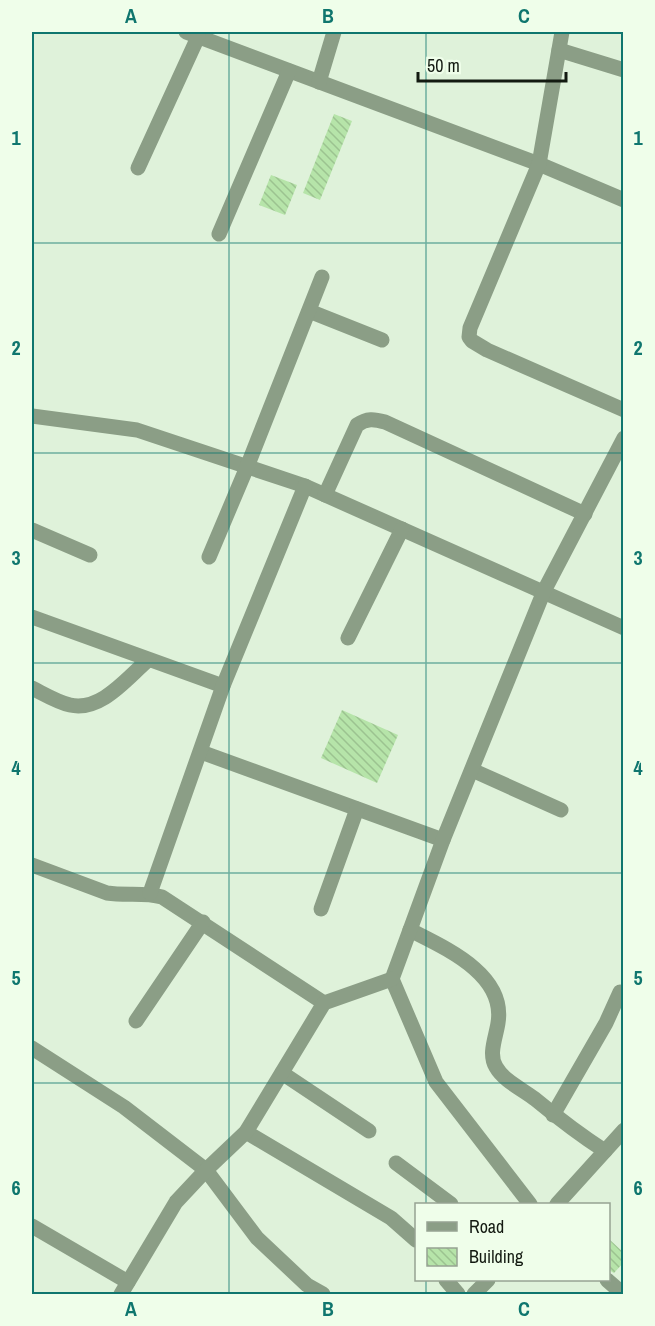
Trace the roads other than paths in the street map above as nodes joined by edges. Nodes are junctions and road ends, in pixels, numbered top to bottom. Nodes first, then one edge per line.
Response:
1 (334, 32) edge
2 (562, 32) edge
3 (192, 34) edge
4 (559, 50) junction
5 (624, 70) edge
6 (289, 71) junction
7 (319, 82) junction
8 (539, 164) junction
9 (138, 168) dead end
10 (624, 200) edge
11 (219, 234) dead end
12 (322, 277) dead end
13 (309, 311) junction
14 (382, 340) dead end
15 (624, 410) edge
16 (32, 416) edge
17 (624, 438) edge
18 (248, 467) junction
19 (305, 486) junction
20 (325, 495) junction
21 (585, 514) junction
22 (402, 529) junction
23 (32, 530) edge
24 (90, 555) dead end
25 (209, 557) dead end
26 (544, 591) junction
27 (32, 617) edge
28 (624, 628) edge
29 (348, 638) dead end
30 (148, 660) junction
31 (223, 686) junction
32 (32, 688) edge
33 (201, 752) junction
34 (472, 770) junction
35 (357, 809) junction
36 (561, 810) dead end
37 (443, 840) junction
38 (32, 865) edge
39 (150, 893) junction
40 (321, 909) dead end
41 (203, 922) junction
42 (410, 930) junction
43 (392, 979) junction
44 (620, 992) dead end
45 (324, 1003) junction
46 (136, 1021) dead end
47 (32, 1047) edge
48 (282, 1073) junction
49 (553, 1115) junction
50 (624, 1130) edge
51 (369, 1131) dead end
52 (246, 1132) junction
53 (605, 1151) junction
54 (396, 1163) dead end
55 (206, 1170) junction
56 (450, 1203) edge
57 (529, 1203) edge
58 (559, 1203) edge
59 (32, 1226) edge
60 (415, 1235) edge
61 (447, 1281) edge
62 (487, 1281) edge
63 (608, 1281) edge
64 (124, 1288) edge
65 (323, 1294) edge
66 (458, 1294) edge
67 (474, 1294) edge
68 (624, 1294) edge

1 - 7 street
2 - 4 street
3 - 6 street
3 - 9 street
4 - 5 street
4 - 8 street
6 - 7 street
6 - 11 street
7 - 8 street
8 - 10 street
8 - 15 street
12 - 13 street
13 - 14 street
13 - 18 street
16 - 18 street
17 - 21 street
18 - 19 street
18 - 25 street
19 - 20 street
19 - 31 street
20 - 21 street
20 - 22 street
21 - 26 street
22 - 26 street
22 - 29 street
23 - 24 street
26 - 28 street
26 - 34 street
27 - 30 street
30 - 31 street
30 - 32 street
31 - 33 street
33 - 35 street
33 - 39 street
34 - 36 street
34 - 37 street
35 - 37 street
35 - 40 street
37 - 42 street
38 - 39 street
39 - 41 street
41 - 45 street
41 - 46 street
42 - 43 street
42 - 49 street
43 - 45 street
43 - 57 street
44 - 49 street
45 - 48 street
47 - 55 street
48 - 51 street
48 - 52 street
49 - 53 street
50 - 53 street
52 - 55 street
52 - 60 street
53 - 58 street
54 - 56 street
55 - 64 street
55 - 65 street
59 - 64 street
61 - 66 street
62 - 67 street
63 - 68 street

